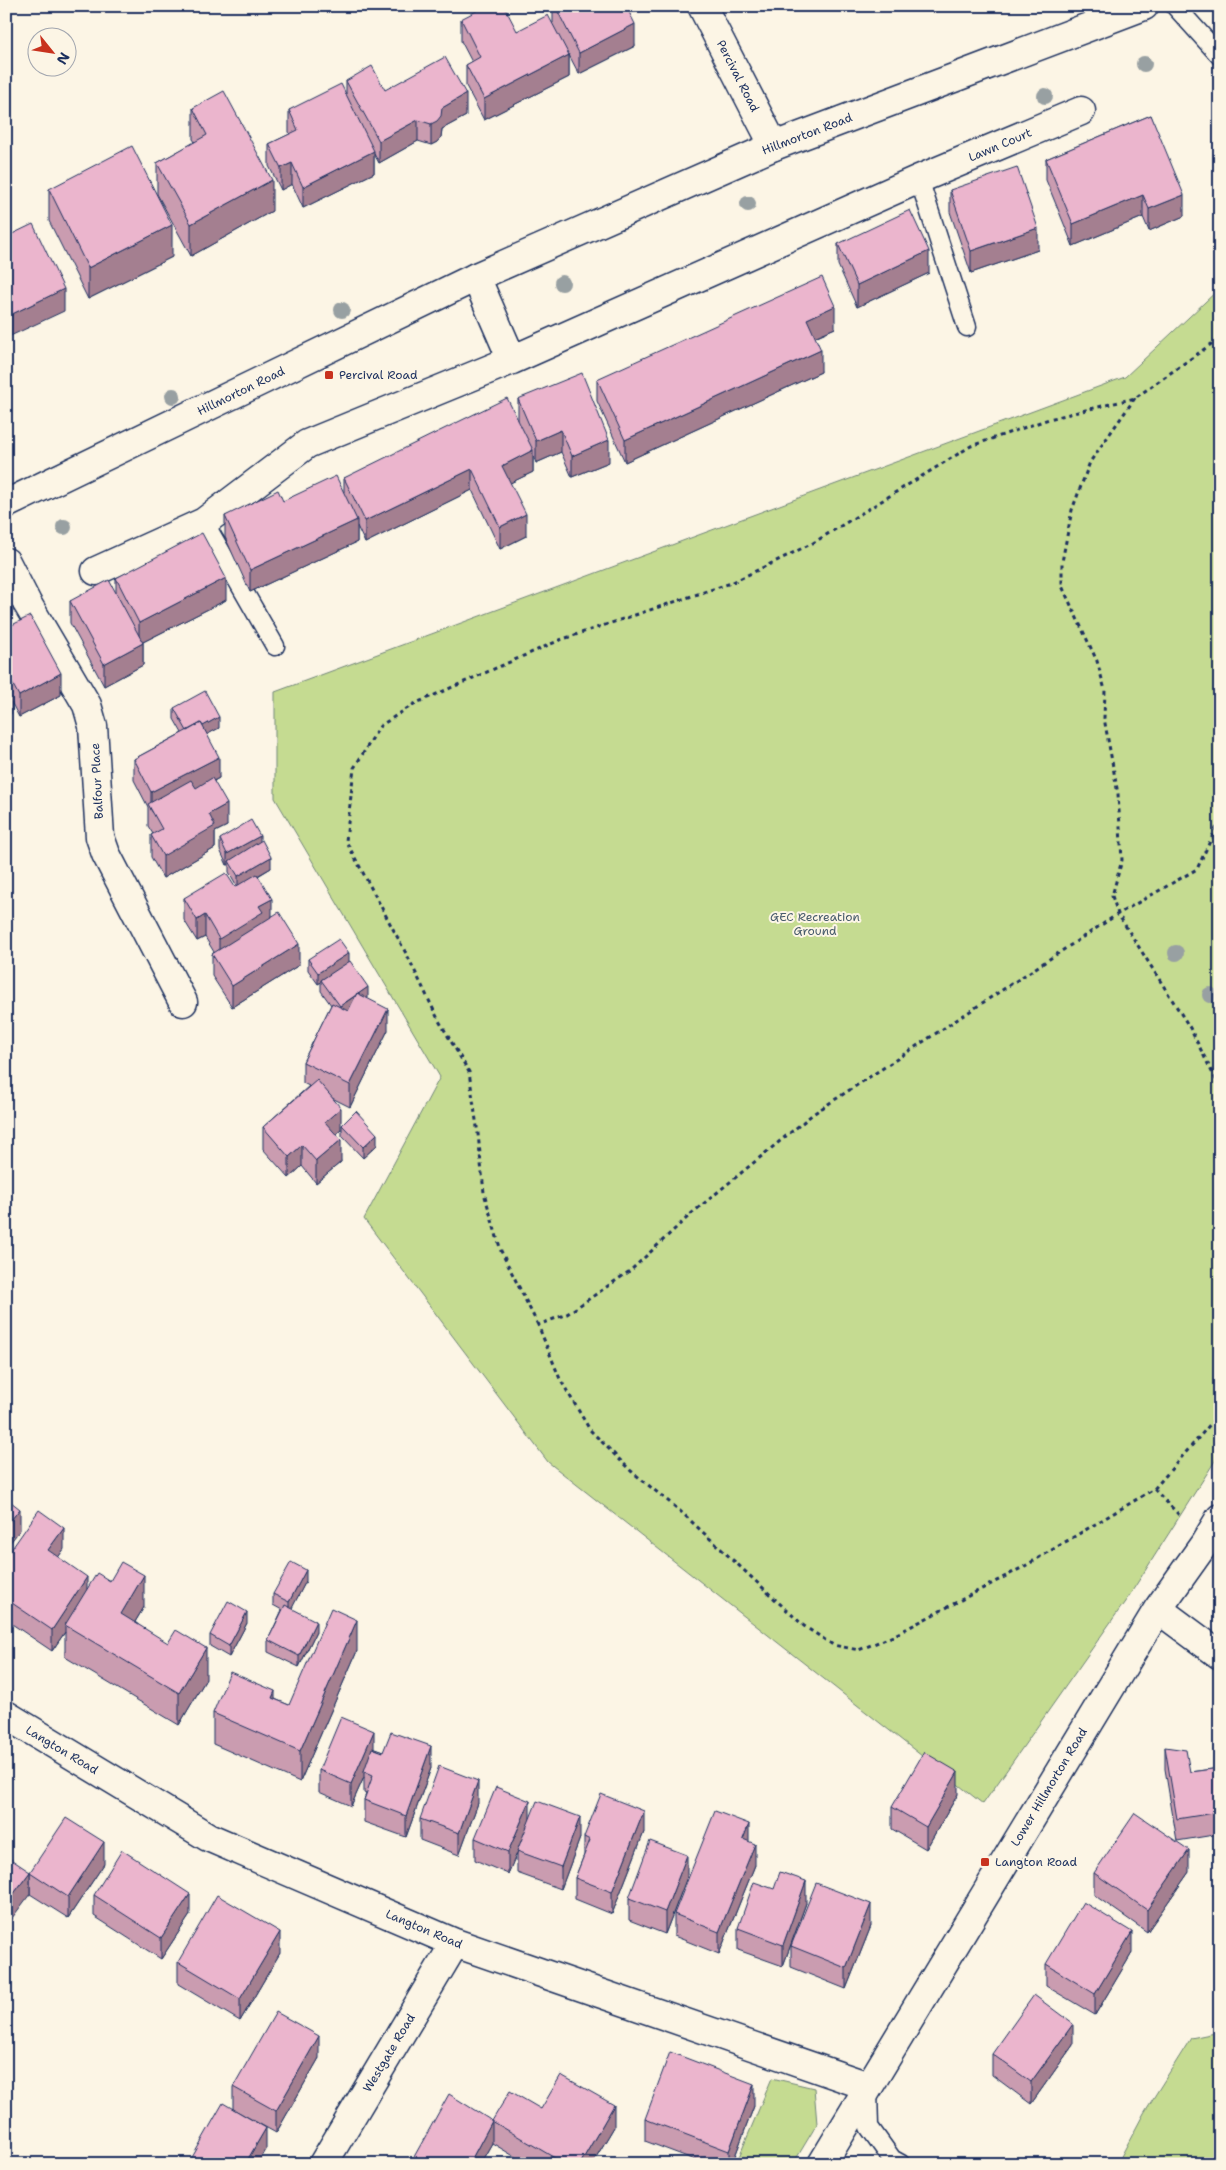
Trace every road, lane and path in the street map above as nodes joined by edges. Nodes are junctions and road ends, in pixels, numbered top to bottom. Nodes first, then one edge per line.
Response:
1 (702, 6) edge
2 (1144, 6) edge
3 (1175, 6) edge
4 (1220, 56) edge
5 (1081, 111) dead end
6 (774, 146) junction
7 (919, 179) junction
8 (476, 277) junction
9 (967, 327) dead end
10 (1220, 338) edge
11 (512, 360) junction
12 (1135, 398) junction
13 (6, 504) edge
14 (204, 522) junction
15 (6, 562) edge
16 (96, 571) dead end
17 (275, 646) dead end
18 (1220, 820) edge
19 (1118, 914) junction
20 (183, 1002) dead end
21 (1220, 1088) edge
22 (538, 1325) junction
23 (1220, 1413) edge
24 (1220, 1518) edge
25 (1158, 1609) junction
26 (1220, 1655) edge
27 (6, 1715) edge
28 (455, 1943) junction
29 (868, 2086) junction
30 (323, 2164) edge
31 (822, 2164) edge
32 (901, 2164) edge

1 - 6 main road, Percival Road
2 - 6 main road, Hillmorton Road
3 - 4 lane
5 - 7 main road, Lawn Court
6 - 8 main road, Hillmorton Road
7 - 9 lane
7 - 11 main road
8 - 11 main road
8 - 13 main road, Hillmorton Road
10 - 12 path
11 - 14 main road
12 - 19 path
12 - 22 path
14 - 16 main road
14 - 17 lane
15 - 20 main road, Balfour Place
18 - 19 path
19 - 21 path
19 - 22 path
22 - 23 path
24 - 25 main road, Lower Hillmorton Road
25 - 26 main road
25 - 29 main road, Lower Hillmorton Road
27 - 28 main road, Langton Road
28 - 29 main road, Langton Road
28 - 30 main road, Westgate Road
29 - 31 main road, Lower Hillmorton Road
29 - 32 lane

